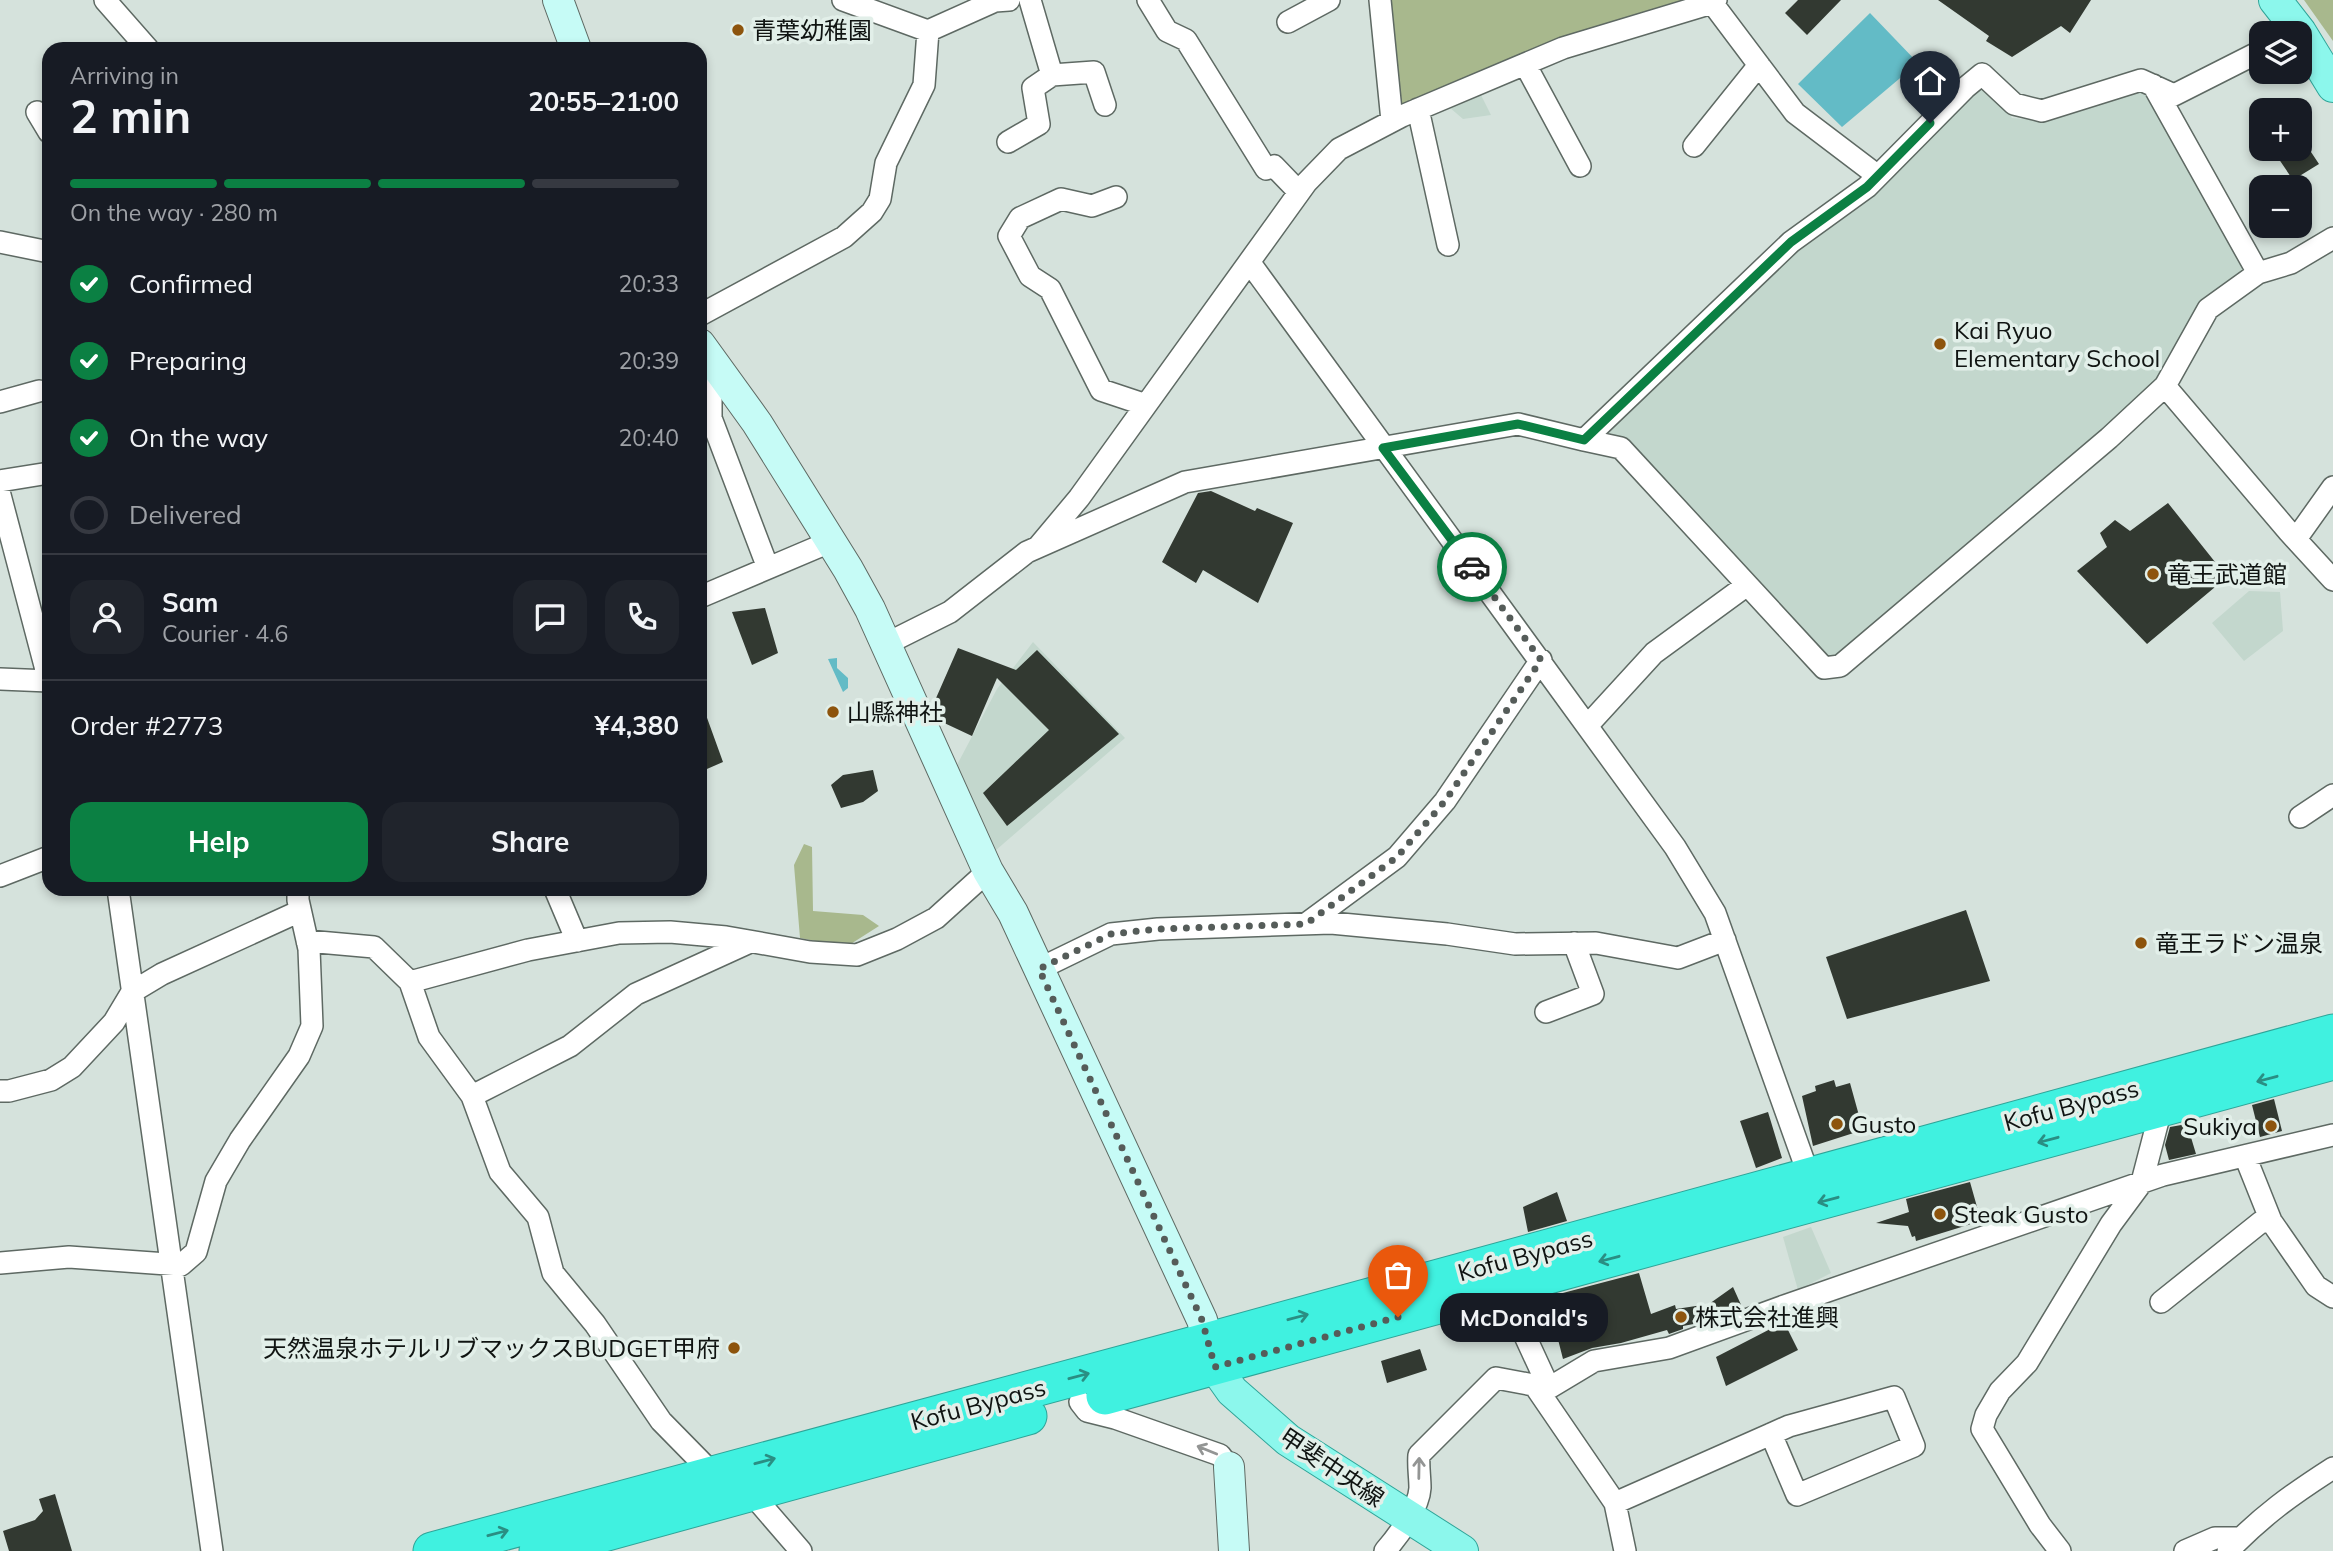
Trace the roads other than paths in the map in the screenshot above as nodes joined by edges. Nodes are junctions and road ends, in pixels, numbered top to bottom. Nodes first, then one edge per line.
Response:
1 (105, 0) edge
2 (559, 0) edge
3 (843, 0) edge
4 (1009, 0) edge
5 (1030, 0) edge
6 (1149, 0) edge
7 (1329, 0) edge
8 (1380, 0) edge
9 (2276, 0) edge
10 (1713, 1) edge
11 (2290, 21) edge
12 (1288, 22) dead end
13 (928, 31) junction
14 (142, 42) edge
15 (574, 42) edge
16 (2312, 53) edge
17 (2249, 57) edge
18 (1525, 64) junction
19 (1759, 65) junction
20 (1052, 75) junction
21 (2153, 85) junction
22 (2333, 85) edge
23 (1105, 105) dead end
24 (1418, 109) junction
25 (37, 112) dead end
26 (42, 120) edge
27 (1392, 121) junction
28 (1008, 142) dead end
29 (1694, 146) dead end
30 (1580, 166) dead end
31 (1878, 176) junction
32 (1299, 192) junction
33 (1116, 197) dead end
34 (2333, 238) edge
35 (0, 242) edge
36 (1448, 245) dead end
37 (42, 251) edge
38 (1250, 263) junction
39 (2258, 273) junction
40 (707, 310) edge
41 (707, 353) edge
42 (707, 365) edge
43 (2165, 386) junction
44 (39, 391) dead end
45 (0, 402) edge
46 (1146, 405) junction
47 (1584, 440) junction
48 (1383, 448) junction
49 (42, 474) edge
50 (0, 481) edge
51 (2333, 487) edge
52 (0, 495) edge
53 (2296, 539) junction
54 (832, 541) junction
55 (1038, 547) junction
56 (768, 568) junction
57 (2333, 580) edge
58 (1747, 585) junction
59 (707, 594) edge
60 (39, 606) edge
61 (42, 628) edge
62 (886, 644) junction
63 (1541, 660) junction
64 (1, 680) edge
65 (42, 681) edge
66 (1588, 725) junction
67 (2333, 795) edge
68 (2300, 817) dead end
69 (42, 861) edge
70 (988, 871) junction
71 (0, 876) edge
72 (119, 896) edge
73 (299, 896) edge
74 (558, 896) edge
75 (300, 911) junction
76 (1306, 924) junction
77 (1725, 940) junction
78 (577, 941) junction
79 (307, 942) junction
80 (750, 942) junction
81 (1574, 943) junction
82 (1039, 969) junction
83 (410, 982) junction
84 (132, 992) junction
85 (1546, 1013) dead end
86 (2333, 1033) edge
87 (2333, 1061) edge
88 (0, 1091) edge
89 (472, 1096) junction
90 (2161, 1109) junction
91 (2333, 1135) edge
92 (2245, 1156) junction
93 (1809, 1176) junction
94 (2142, 1182) junction
95 (2271, 1221) junction
96 (0, 1263) edge
97 (172, 1264) junction
98 (1503, 1289) junction
99 (2333, 1297) edge
100 (2161, 1302) dead end
101 (1212, 1354) junction
102 (1542, 1387) junction
103 (1080, 1402) junction
104 (1771, 1434) junction
105 (1229, 1466) joint
106 (2333, 1468) edge
107 (714, 1475) junction
108 (751, 1493) junction
109 (1615, 1503) junction
110 (1409, 1518) junction
111 (2235, 1544) edge
112 (212, 1551) edge
113 (432, 1551) edge
114 (538, 1551) edge
115 (801, 1551) edge
116 (1234, 1551) edge
117 (1385, 1551) edge
118 (1462, 1551) edge
119 (1625, 1551) edge
120 (2060, 1551) edge
121 (2185, 1551) edge

1 - 14 street
2 - 15 street
3 - 13 street
4 - 13 street
5 - 20 street
6 - 32 street
7 - 12 street
8 - 27 street
9 - 11 main road
10 - 18 street
10 - 19 street
13 - 40 street
16 - 22 main road
17 - 21 street
18 - 24 street
18 - 30 street
19 - 29 street
19 - 31 street
20 - 23 street
20 - 28 street
21 - 31 street
21 - 39 street
24 - 27 street
24 - 36 street
25 - 26 street
27 - 32 street
31 - 47 street
32 - 38 street
33 - 46 street
34 - 39 street
35 - 37 street
38 - 46 street
38 - 48 street
39 - 43 street
41 - 54 street
42 - 56 street
43 - 53 street
43 - 58 street
44 - 45 street
46 - 55 street
47 - 48 street
47 - 58 street
48 - 55 street
48 - 63 street
49 - 50 street
51 - 53 street
52 - 60 street
53 - 57 street
54 - 56 street
54 - 62 street
55 - 62 street
56 - 59 street
58 - 66 street
60 - 61 street
62 - 70 street
63 - 66 street
63 - 76 street
64 - 65 street
66 - 77 street
67 - 68 street
69 - 71 street
70 - 80 street
70 - 82 street
72 - 84 street
73 - 75 street
74 - 78 street
75 - 79 street
75 - 84 street
76 - 81 street
76 - 82 street
77 - 81 street
77 - 93 street
78 - 80 street
78 - 83 street
79 - 83 street
79 - 97 street
80 - 89 street
81 - 85 street
82 - 101 street
83 - 89 street
84 - 88 street
84 - 97 street
86 - 93 highway, Kofu Bypass
87 -> 90 highway, Kofu Bypass
89 - 107 street
90 - 94 street
90 -> 98 highway, Kofu Bypass
91 - 92 street
92 - 94 street
92 - 95 street
101 -> 93 highway, Kofu Bypass
94 - 102 street
94 - 120 street
95 - 99 street
95 - 100 street
96 - 97 street
97 - 112 street
98 - 101 highway, Kofu Bypass
98 - 102 street
101 - 103 highway, Kofu Bypass
107 -> 101 highway, Kofu Bypass
101 - 110 main road, 甲斐中央線
102 - 109 street
110 -> 102 street
105 -> 103 street
103 - 108 highway, Kofu Bypass
104 - 104 street
104 - 109 street
105 - 116 street
106 - 111 street
113 -> 107 highway, Kofu Bypass
108 - 114 highway, Kofu Bypass
108 - 115 street
109 - 119 street
110 - 117 street
110 - 118 main road, 甲斐中央線
111 - 121 street

